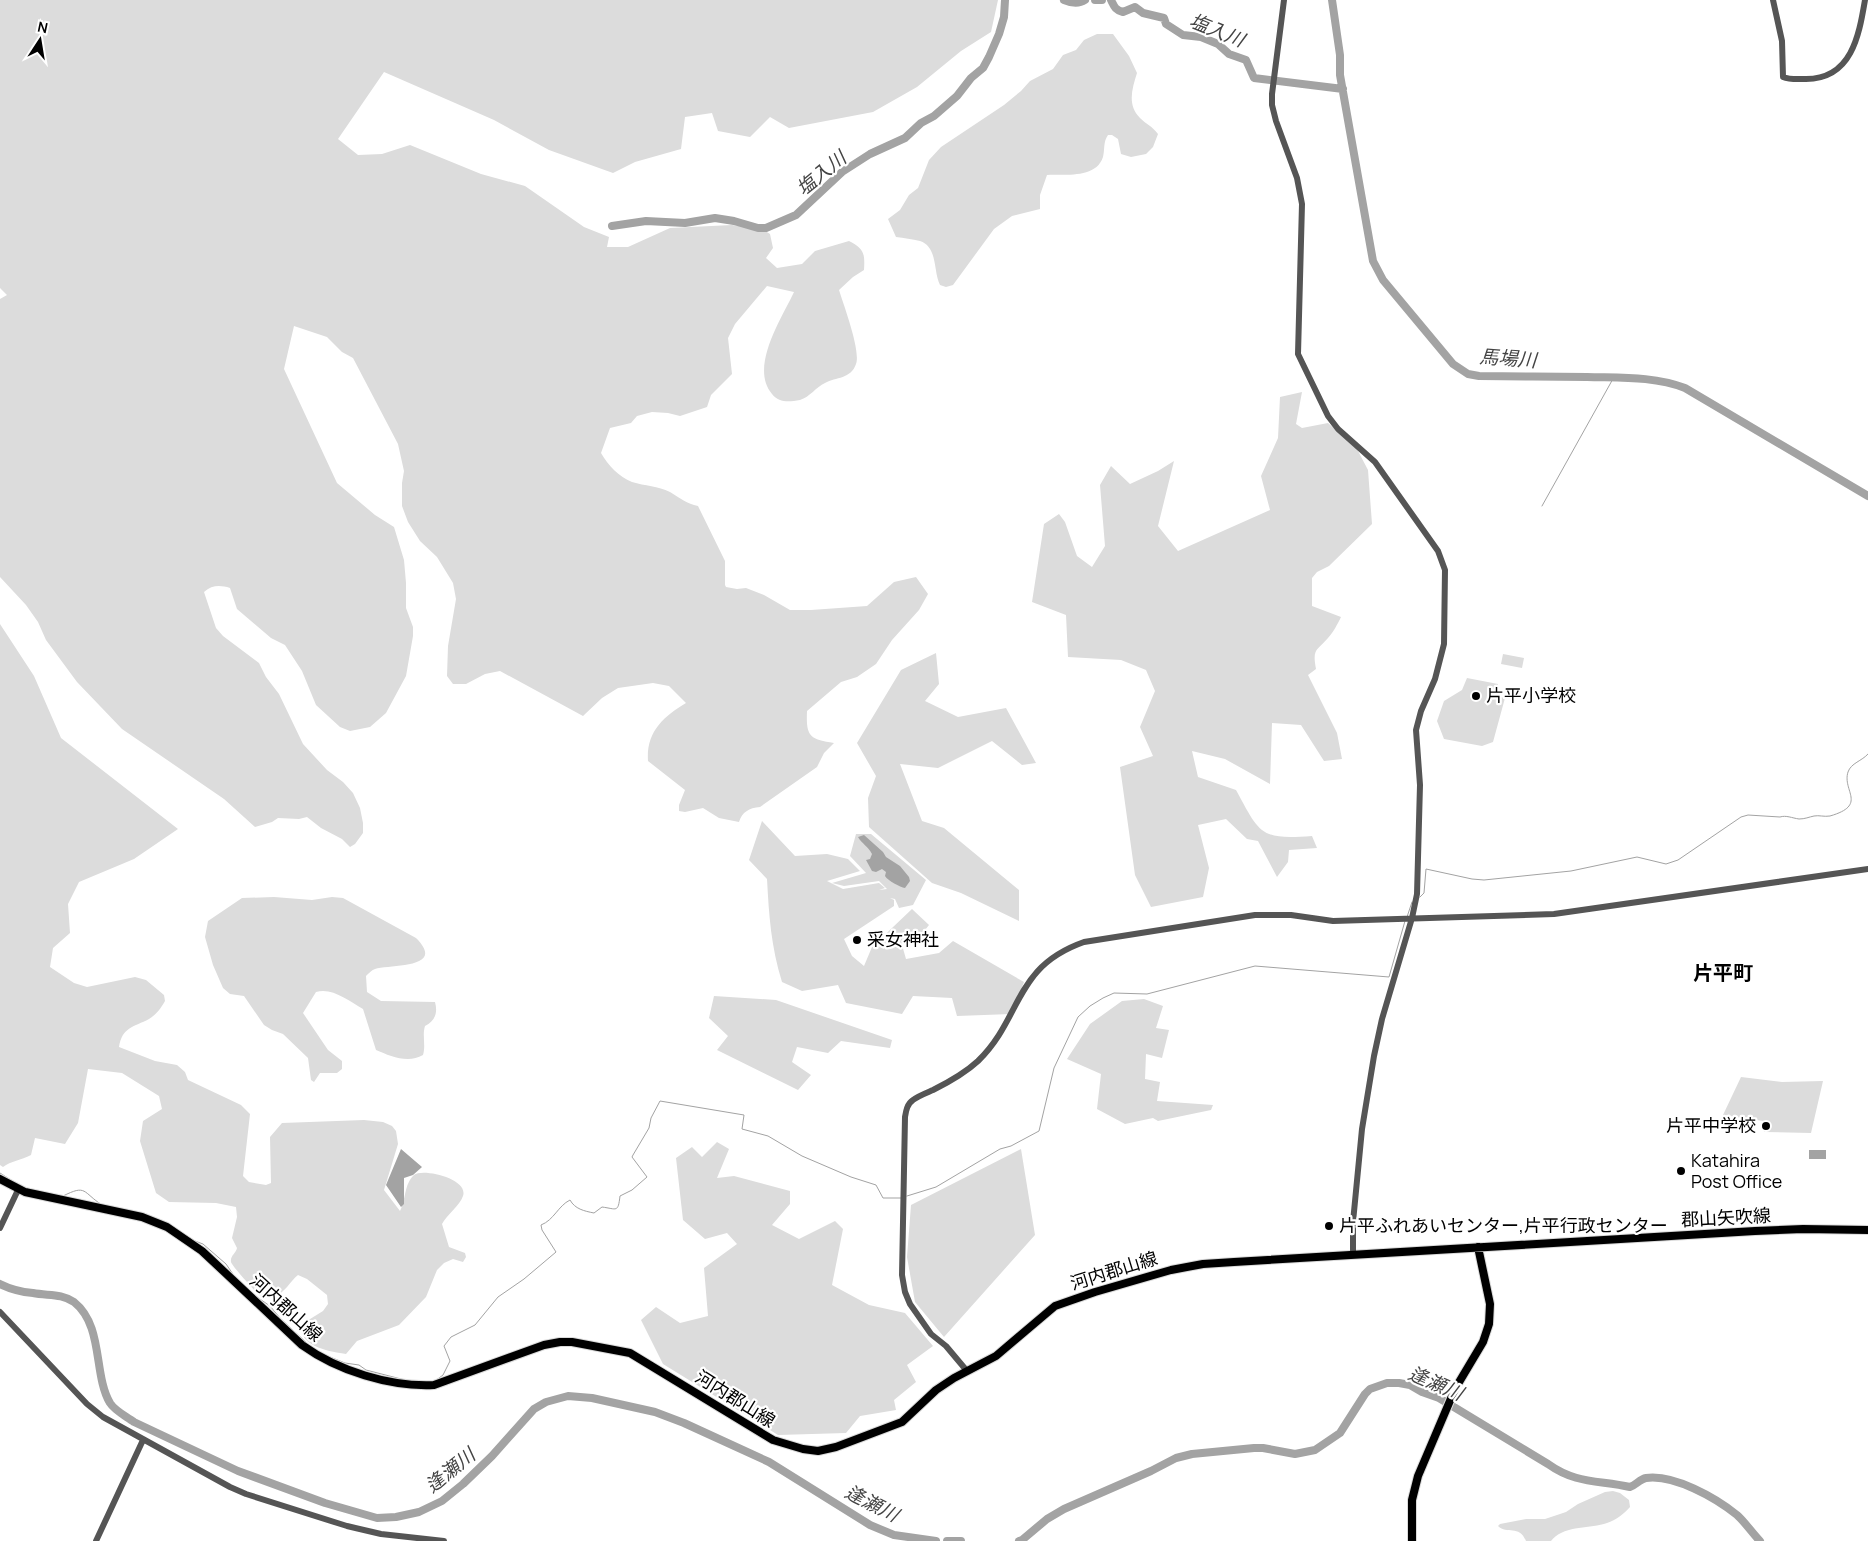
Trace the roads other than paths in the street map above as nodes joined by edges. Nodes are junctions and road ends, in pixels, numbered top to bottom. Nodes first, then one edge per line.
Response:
1 (1284, 0) edge
2 (1773, 0) edge
3 (1865, 0) edge
4 (1868, 869) edge
5 (1412, 918) junction
6 (0, 1179) edge
7 (18, 1190) junction
8 (0, 1228) edge
9 (1868, 1230) edge
10 (1478, 1247) junction
11 (1353, 1254) junction
12 (0, 1312) edge
13 (967, 1371) junction
14 (143, 1440) junction
15 (96, 1541) edge
16 (444, 1541) edge
17 (1412, 1541) edge

1 - 5 street
2 - 3 street
4 - 5 street
5 - 11 street
5 - 13 street
6 - 7 main road, 河内郡山線
7 - 8 street
7 - 13 main road, 河内郡山線
9 - 10 main road, 郡山矢吹線
10 - 11 main road, 河内郡山線
10 - 17 main road
11 - 13 main road, 河内郡山線
12 - 14 street
14 - 15 street
14 - 16 street

